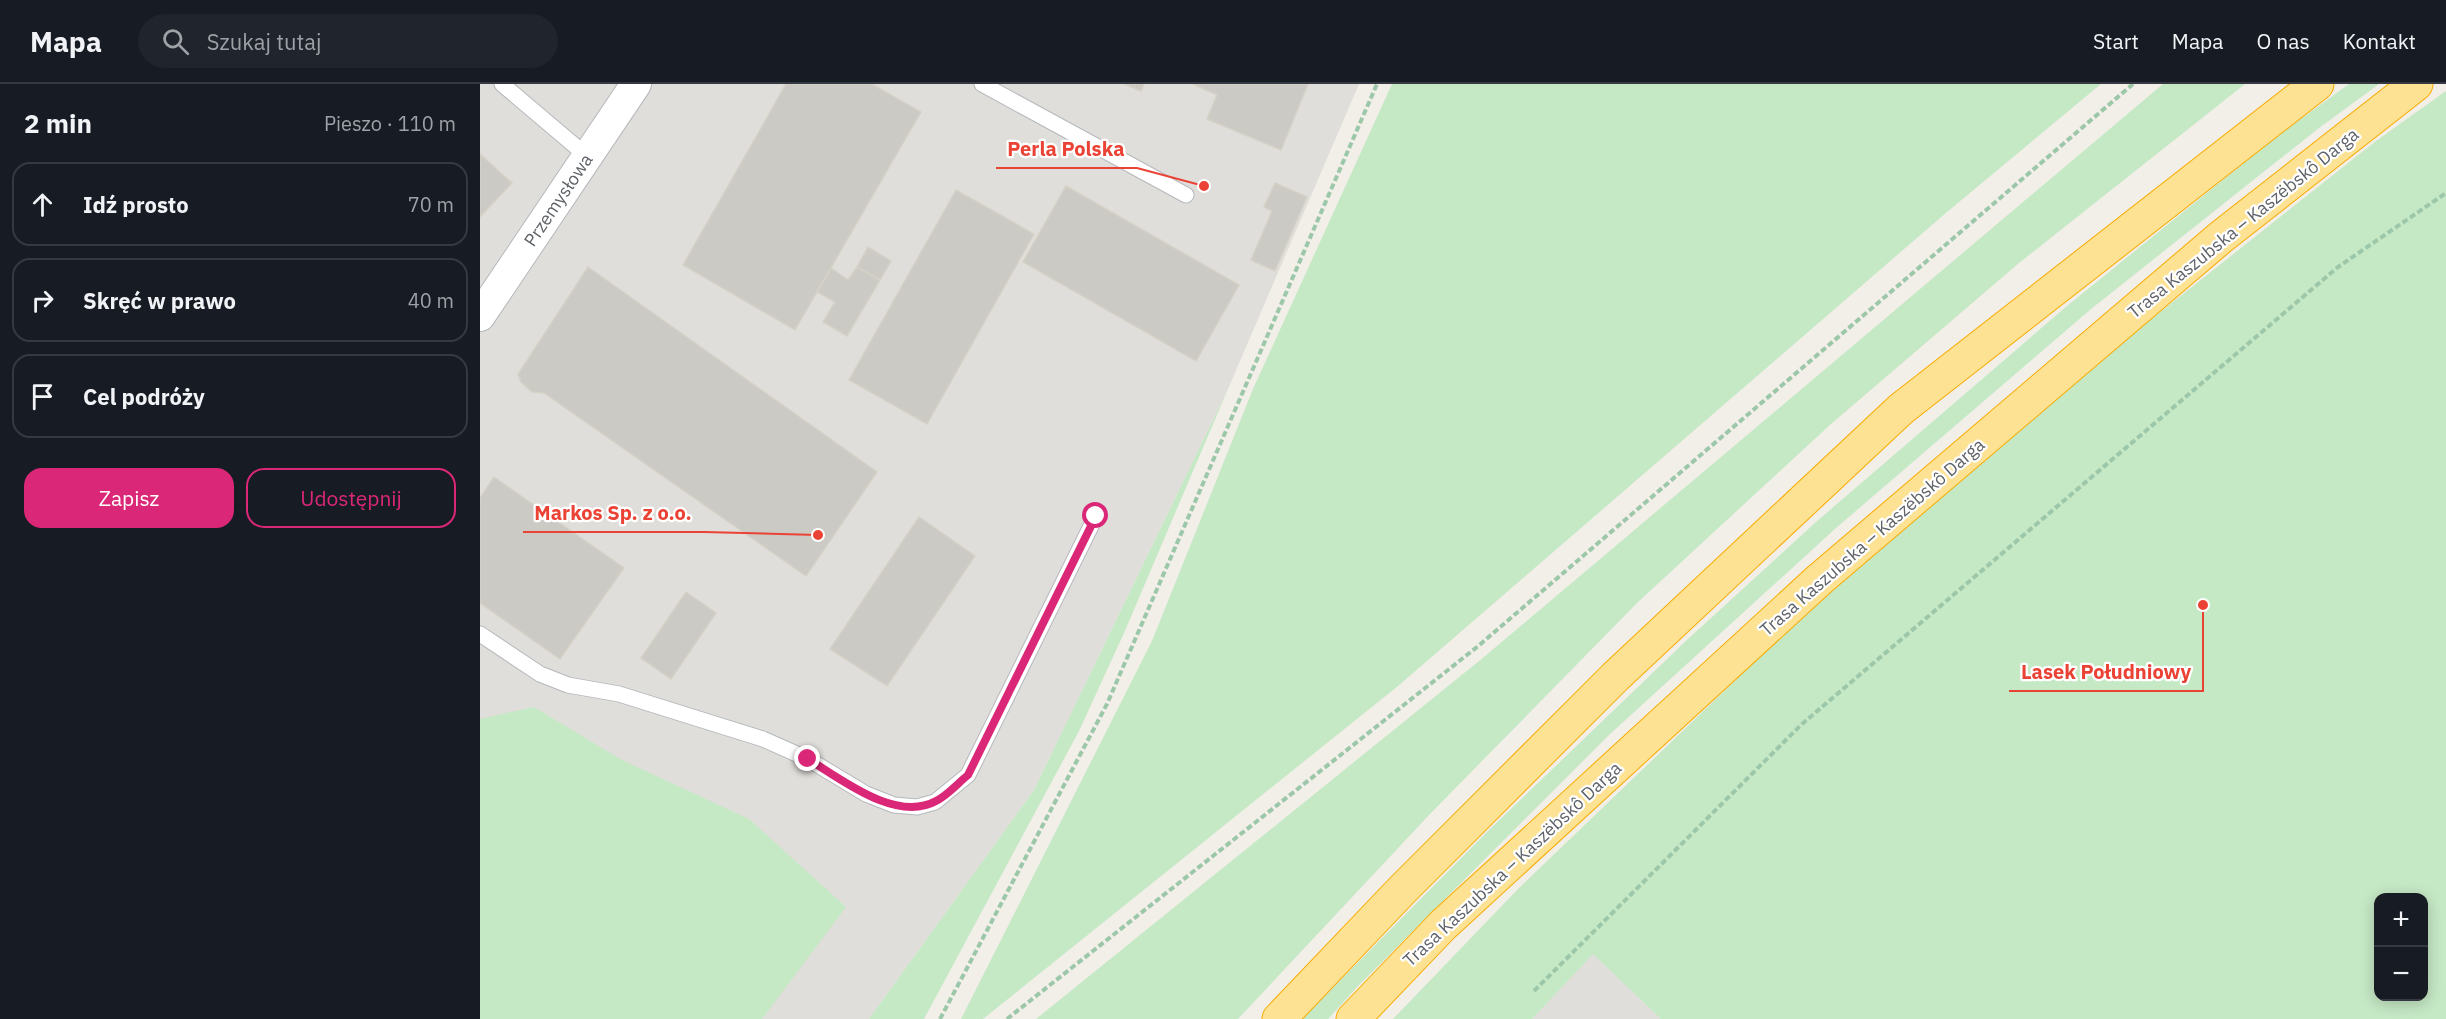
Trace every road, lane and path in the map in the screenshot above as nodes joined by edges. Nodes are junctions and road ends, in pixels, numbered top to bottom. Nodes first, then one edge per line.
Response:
1 (502, 84) edge
2 (636, 84) edge
3 (982, 84) edge
4 (1377, 84) edge
5 (2133, 84) edge
6 (2317, 84) edge
7 (2415, 84) edge
8 (587, 156) junction
9 (2446, 193) edge
10 (1186, 195) dead end
11 (480, 316) edge
12 (1096, 516) dead end
13 (480, 634) edge
14 (1534, 991) dead end
15 (940, 1019) edge
16 (1007, 1019) edge
17 (1279, 1019) edge
18 (1353, 1019) edge

1 - 8 lane
2 - 8 street, Przemysłowa
3 - 10 lane
4 - 15 path
5 - 16 path
6 - 17 highway
7 - 18 highway, Trasa Kaszubska – Kaszëbskô Darga
8 - 11 street, Przemysłowa
9 - 14 path
12 - 13 lane

